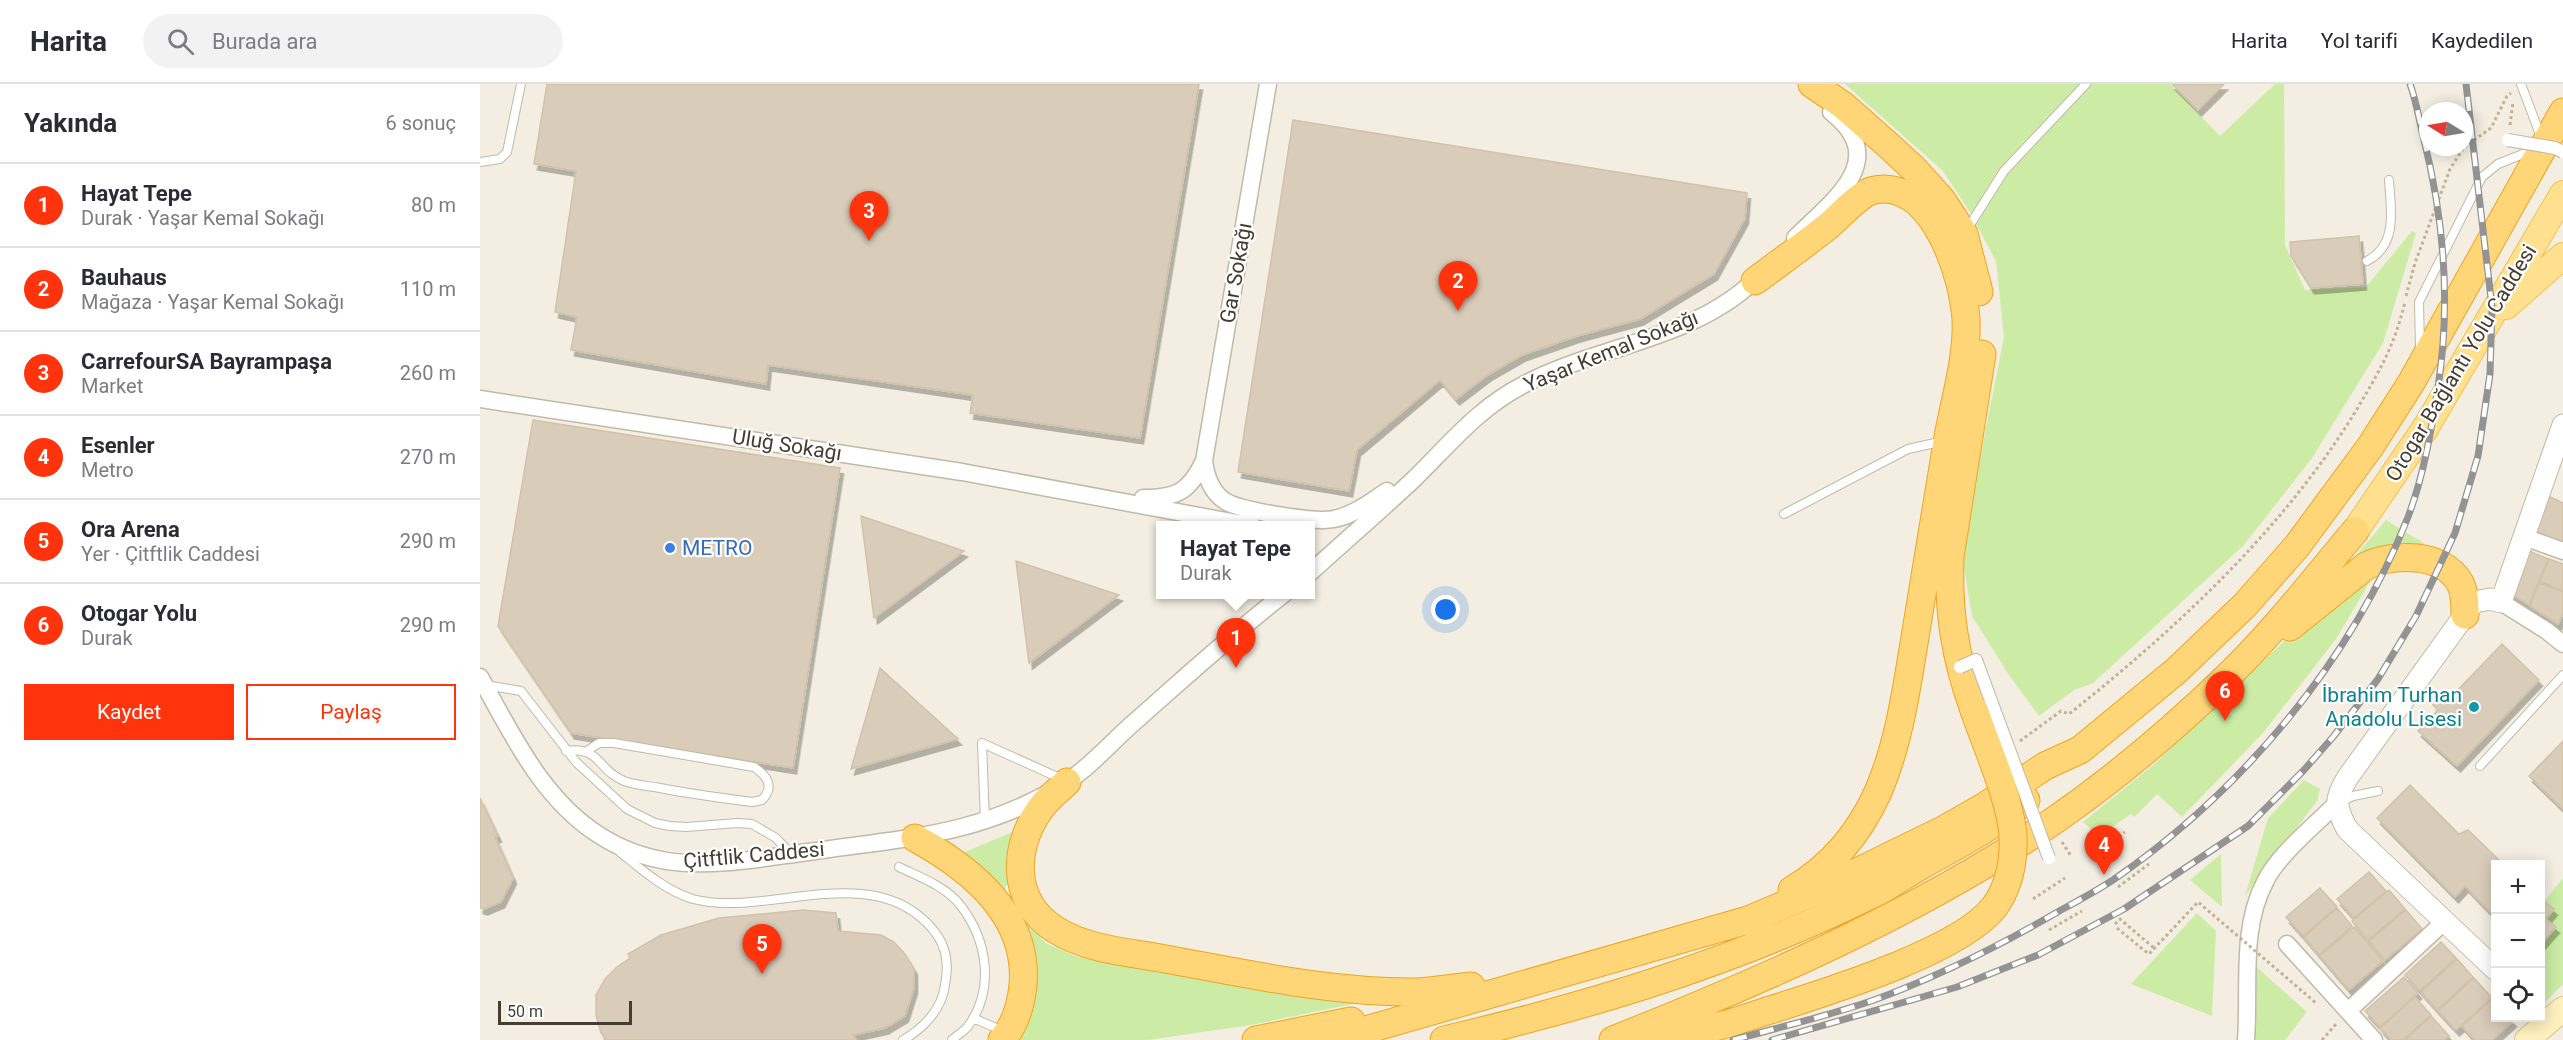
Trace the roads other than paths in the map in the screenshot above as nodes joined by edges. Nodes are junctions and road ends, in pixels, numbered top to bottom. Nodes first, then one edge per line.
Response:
1 (521, 84) edge
2 (1268, 84) edge
3 (1802, 84) edge
4 (1812, 84) edge
5 (2086, 84) edge
6 (2521, 84) edge
7 (2563, 112) edge
8 (2508, 140) road end
9 (2554, 149) edge
10 (480, 162) edge
11 (2389, 180) dead end
12 (2563, 185) edge
13 (2563, 194) edge
14 (2542, 227) junction
15 (1956, 242) junction
16 (2563, 256) edge
17 (2367, 261) dead end
18 (1755, 281) junction
19 (2478, 342) junction
20 (2421, 367) junction
21 (480, 399) edge
22 (2563, 424) edge
23 (1957, 443) junction
24 (1204, 461) junction
25 (1413, 479) junction
26 (1093, 497) junction
27 (1785, 514) dead end
28 (1230, 521) edge
29 (2355, 531) joint
30 (2524, 537) junction
31 (2563, 551) edge
32 (1315, 568) edge
33 (1271, 600) edge
34 (2501, 602) junction
35 (2465, 615) junction
36 (2563, 644) edge
37 (2247, 657) junction
38 (1960, 667) junction
39 (2563, 675) edge
40 (485, 689) edge
41 (2080, 750) junction
42 (566, 751) junction
43 (587, 751) junction
44 (2480, 766) dead end
45 (1067, 782) junction
46 (2378, 791) dead end
47 (2336, 804) junction
48 (985, 822) junction
49 (599, 836) junction
50 (915, 838) junction
51 (791, 854) junction
52 (2049, 858) dead end
53 (899, 867) dead end
54 (2445, 921) junction
55 (1718, 928) junction
56 (2287, 944) dead end
57 (2494, 968) edge
58 (1550, 978) junction
59 (1467, 1001) junction
60 (2348, 1011) junction
61 (2551, 1015) edge
62 (973, 1018) junction
63 (1005, 1037) edge
64 (903, 1040) edge
65 (952, 1040) edge
66 (1256, 1040) edge
67 (1330, 1040) edge
68 (1444, 1040) edge
69 (1613, 1040) edge
70 (1660, 1040) edge
71 (2246, 1040) edge
72 (2374, 1040) edge
73 (2526, 1040) edge

1 - 10 lane
2 - 24 street, Gar Sokağı
3 - 18 street, Yaşar Kemal Sokağı
4 - 15 highway
5 - 15 lane
6 - 9 lane
7 - 9 highway
8 - 9 street, bridge
9 - 20 highway
9 - 20 lane
11 - 17 lane
12 - 14 main road
13 - 14 main road, Otogar Bağlantı Yolu Caddesi
14 - 19 main road, Otogar Bağlantı Yolu Caddesi
15 - 18 highway
15 - 23 highway
16 - 19 main road
18 - 25 street, Yaşar Kemal Sokağı
19 - 29 main road, Otogar Bağlantı Yolu Caddesi
20 - 41 highway
21 - 26 street, Uluğ Sokağı
22 - 30 street
23 - 27 lane
23 - 38 highway
23 - 55 highway
24 - 25 street
24 - 26 street
25 - 32 street, Yaşar Kemal Sokağı
26 - 28 street
29 - 37 highway
30 - 31 street
30 - 34 street
33 - 45 street
34 - 35 street
34 - 36 street
35 - 37 highway
35 - 47 street
37 - 69 highway
38 - 52 street, bridge
38 - 70 highway, bridge
39 - 44 lane
40 - 42 lane
40 - 49 street, Çitftlik Caddesi
41 - 55 highway
41 - 68 highway
42 - 43 lane
42 - 51 lane
43 - 43 lane
45 - 48 street, Çitftlik Caddesi
45 - 48 lane
45 - 58 highway
46 - 47 lane
47 - 54 street
47 - 71 street
48 - 50 street, Çitftlik Caddesi
49 - 51 street, Çitftlik Caddesi
49 - 64 lane
50 - 51 street, Çitftlik Caddesi
50 - 63 highway
53 - 62 lane
54 - 57 street
54 - 60 street
55 - 58 highway
56 - 60 street
58 - 59 highway
59 - 66 highway
59 - 67 highway
60 - 72 street
61 - 73 main road
62 - 63 lane
62 - 65 lane

